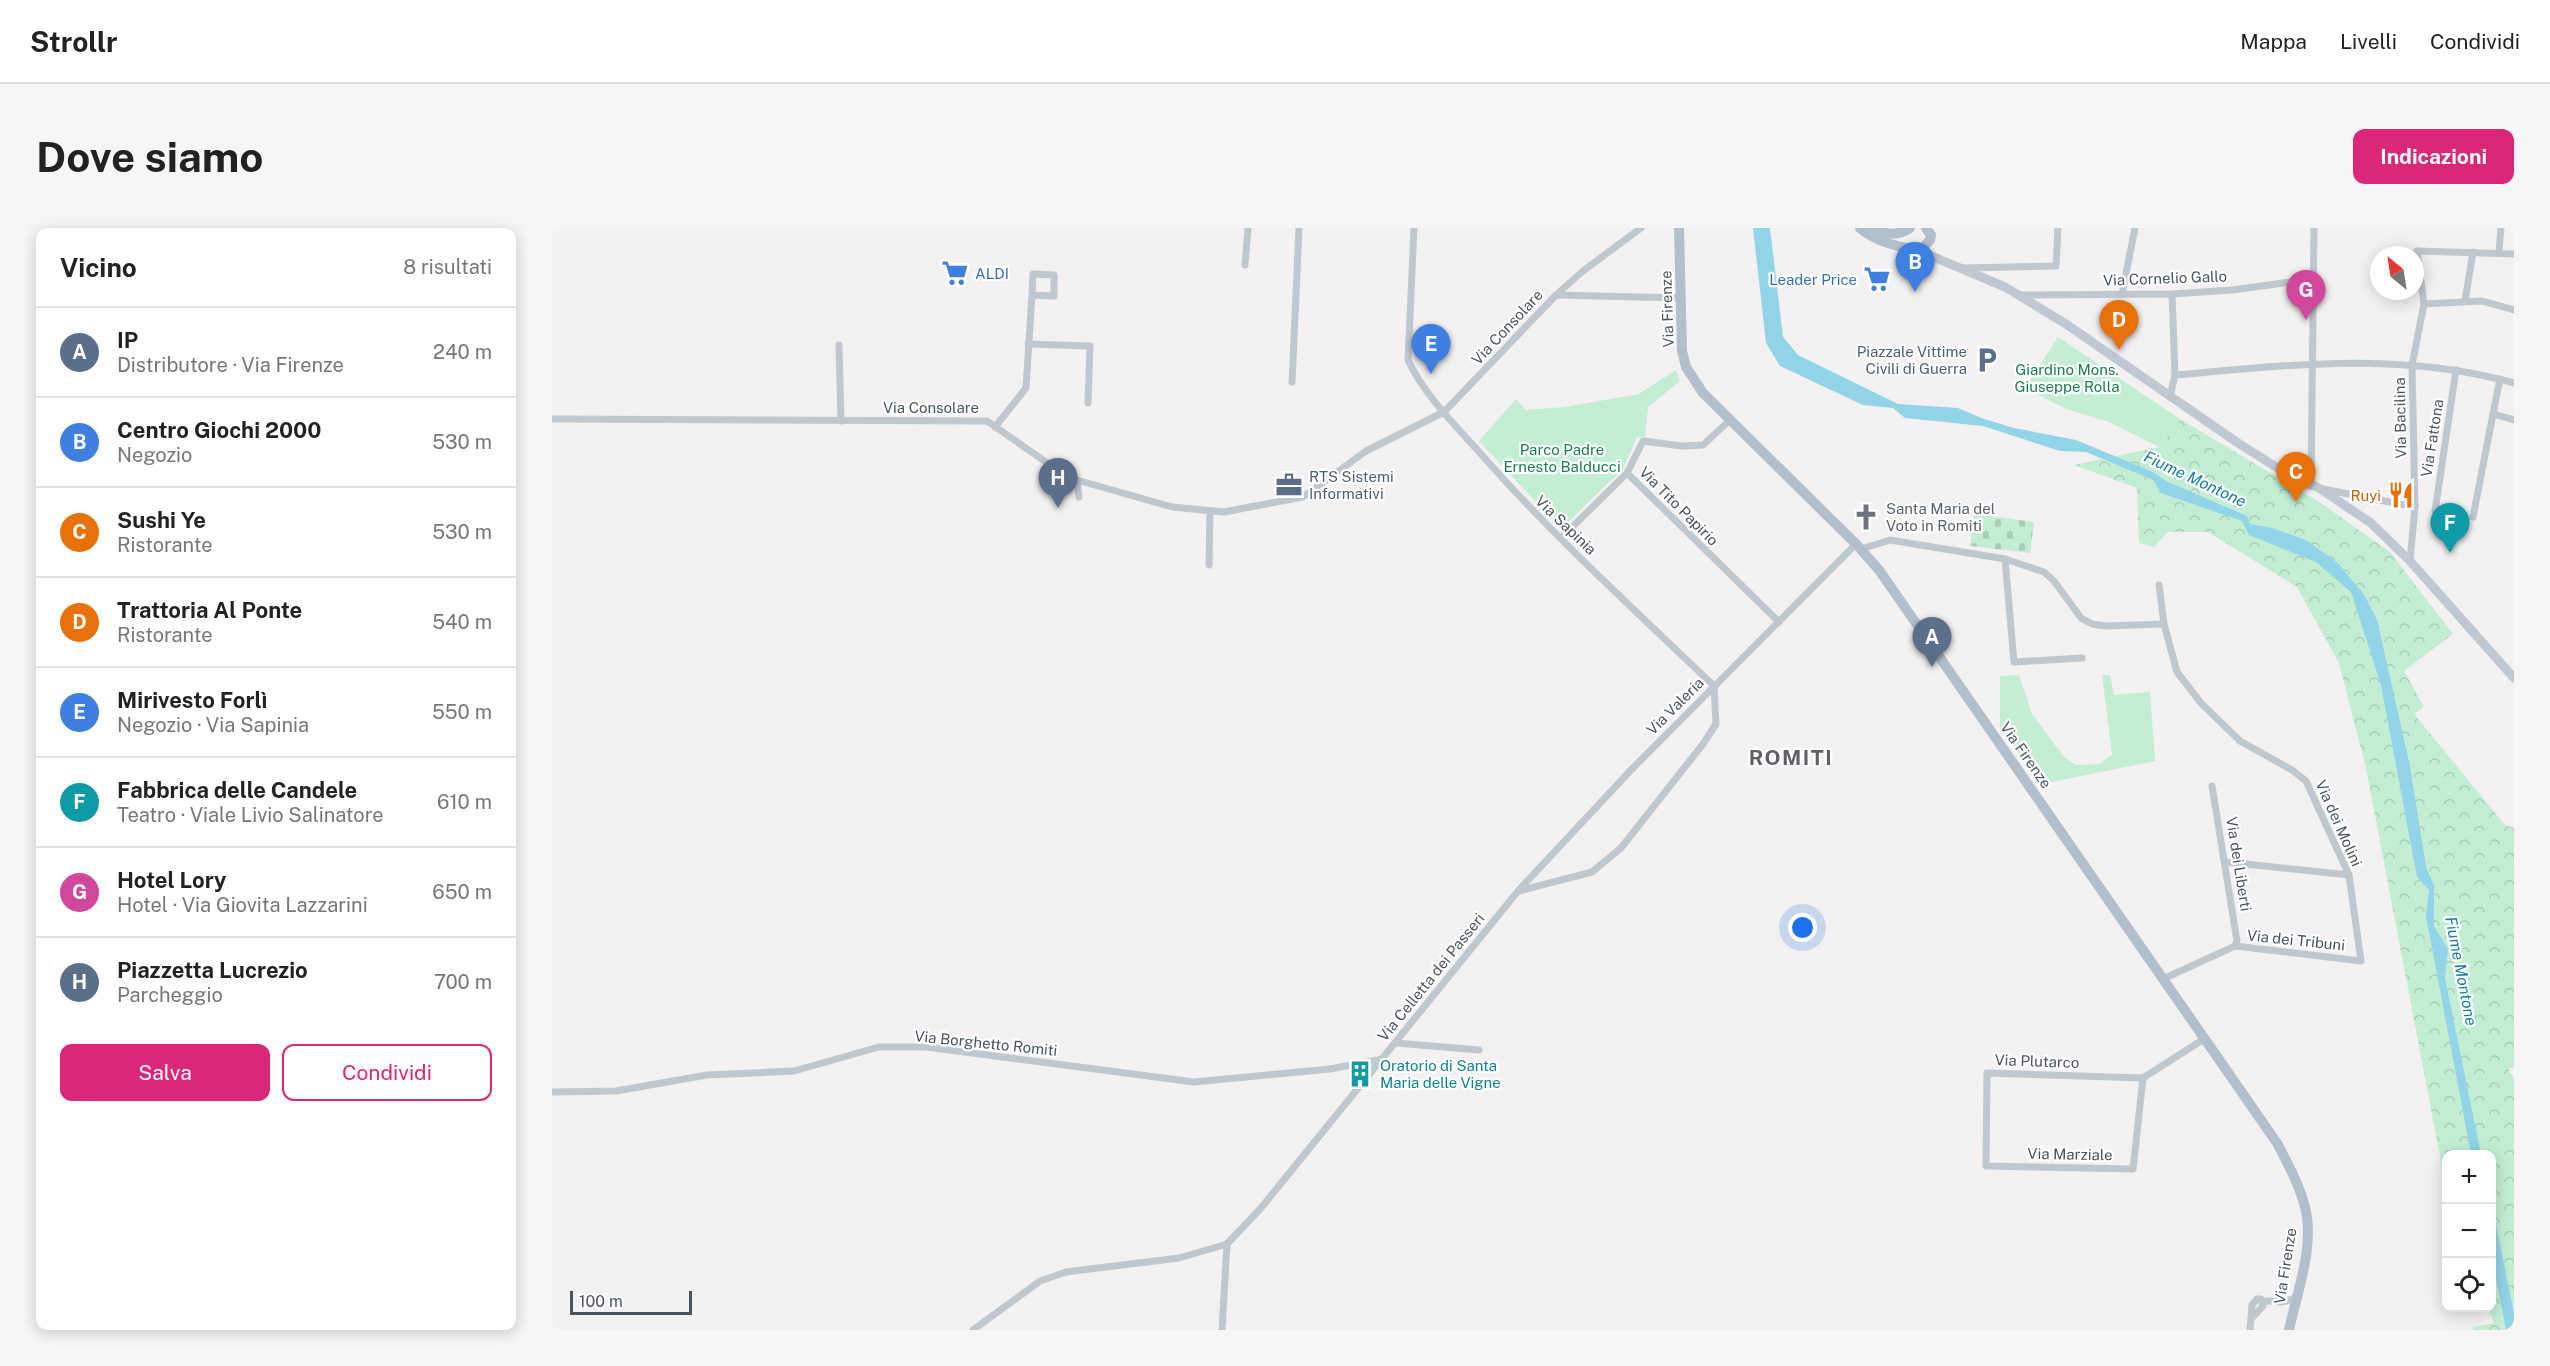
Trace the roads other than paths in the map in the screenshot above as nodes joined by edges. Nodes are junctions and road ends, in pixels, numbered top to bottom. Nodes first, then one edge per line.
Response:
1 (1248, 228) edge
2 (1299, 228) edge
3 (1414, 228) edge
4 (1641, 228) edge
5 (1679, 228) edge
6 (1860, 228) edge
7 (1874, 228) edge
8 (1910, 228) edge
9 (2058, 228) edge
10 (2135, 228) edge
11 (2314, 228) edge
12 (2501, 228) edge
13 (1928, 229) edge
14 (1930, 242) junction
15 (1915, 249) junction
16 (2473, 252) junction
17 (2499, 252) junction
18 (2514, 254) edge
19 (1948, 263) junction
20 (1245, 265) dead end
21 (1962, 268) junction
22 (2313, 279) junction
23 (2122, 294) junction
24 (2172, 294) junction
25 (1032, 295) dead end
26 (1556, 295) junction
27 (2017, 295) junction
28 (1681, 298) junction
29 (2465, 301) junction
30 (2424, 304) junction
31 (2514, 310) edge
32 (1028, 344) junction
33 (839, 345) dead end
34 (2313, 363) junction
35 (2412, 365) junction
36 (2456, 370) junction
37 (2175, 375) junction
38 (2500, 379) junction
39 (1292, 382) dead end
40 (2514, 383) edge
41 (2170, 397) junction
42 (1088, 403) dead end
43 (1444, 412) junction
44 (2493, 414) junction
45 (552, 419) edge
46 (841, 420) junction
47 (1730, 420) junction
48 (2514, 420) edge
49 (995, 427) junction
50 (1627, 473) junction
51 (1077, 480) junction
52 (2315, 487) junction
53 (1079, 497) dead end
54 (2415, 507) junction
55 (1210, 511) junction
56 (2435, 511) dead end
57 (2473, 517) dead end
58 (1561, 538) junction
59 (1858, 547) junction
60 (2005, 559) junction
61 (2410, 561) junction
62 (1209, 565) dead end
63 (2159, 585) dead end
64 (1779, 622) junction
65 (2164, 624) junction
66 (2082, 658) dead end
67 (2514, 678) edge
68 (1714, 686) junction
69 (2212, 786) dead end
70 (2226, 862) junction
71 (2349, 875) junction
72 (1518, 891) junction
73 (2235, 946) junction
74 (2361, 960) joint
75 (2163, 979) junction
76 (2204, 1039) junction
77 (1396, 1042) junction
78 (1479, 1050) dead end
79 (1383, 1059) junction
80 (2144, 1078) junction
81 (552, 1092) edge
82 (1986, 1166) joint
83 (1227, 1244) junction
84 (2296, 1296) junction
85 (973, 1330) edge
86 (1222, 1330) edge
87 (2250, 1330) edge
88 (2289, 1330) edge

1 - 20 street
2 - 39 street
3 - 43 street, Via Sapinia
4 - 26 street, Via Consolare
5 - 28 main road, Via Firenze
6 - 15 main road
7 - 8 main road
9 - 21 street
10 - 23 street
11 - 22 street
12 - 17 street
13 - 14 main road
14 - 15 main road
14 - 19 main road
15 - 19 main road
16 - 17 street
16 - 29 street
16 - 30 street, Via Bacilina
17 - 18 street
19 - 21 main road
21 - 27 main road
22 - 24 street, Via Cornelio Gallo
22 - 34 street
23 - 24 street, Via Cornelio Gallo
23 - 27 street, Via Cornelio Gallo
24 - 37 street
25 - 32 street
26 - 28 street
26 - 43 street, Via Consolare
27 - 41 main road
28 - 47 main road, Via Firenze
29 - 30 street
29 - 31 street
30 - 35 street, Via Bacilina
32 - 42 street
32 - 49 street
33 - 46 street
34 - 35 street
34 - 37 street
34 - 52 street
35 - 36 street
35 - 54 street, Via Bacilina
36 - 38 street
36 - 56 street, Via Fattona
37 - 41 street
38 - 40 street
38 - 44 street
41 - 52 main road
43 - 55 street, Via Consolare
43 - 58 street, Via Sapinia
44 - 48 street
44 - 57 street
45 - 46 street, Via Consolare
46 - 49 street, Via Consolare
47 - 50 street
47 - 59 main road, Via Firenze
49 - 51 street, Via Consolare
50 - 58 street, Via Tito Papirio
50 - 64 street, Via Tito Papirio
51 - 53 street
51 - 55 street, Via Consolare
52 - 54 street
52 - 61 main road
54 - 61 street, Via Bacilina
55 - 62 street
58 - 68 street, Via Sapinia
59 - 60 street
59 - 64 street, Via Valeria
59 - 75 main road, Via Firenze
60 - 65 street
60 - 66 street
61 - 67 main road
63 - 65 street, Via dei Molini
64 - 68 street, Via Valeria
65 - 71 street, Via dei Molini
68 - 72 street, Via Valeria
68 - 72 street
69 - 70 street, Via dei Liberti
70 - 71 street
70 - 73 street, Via dei Liberti
71 - 74 street, Via dei Molini
72 - 77 street, Via Celletta dei Passeri
73 - 74 street, Via dei Tribuni
73 - 75 street, Via dei Tribuni
75 - 76 main road, Via Firenze
76 - 80 street
76 - 84 main road, Via Firenze
77 - 78 street
77 - 79 street, Via Celletta dei Passeri
79 - 81 street, Via Borghetto Romiti
79 - 83 street, Via Celletta dei Passeri
80 - 82 street, Via Marziale
80 - 82 street, Via Plutarco
83 - 85 street
83 - 86 street
84 - 87 street
84 - 88 main road, Via Firenze

